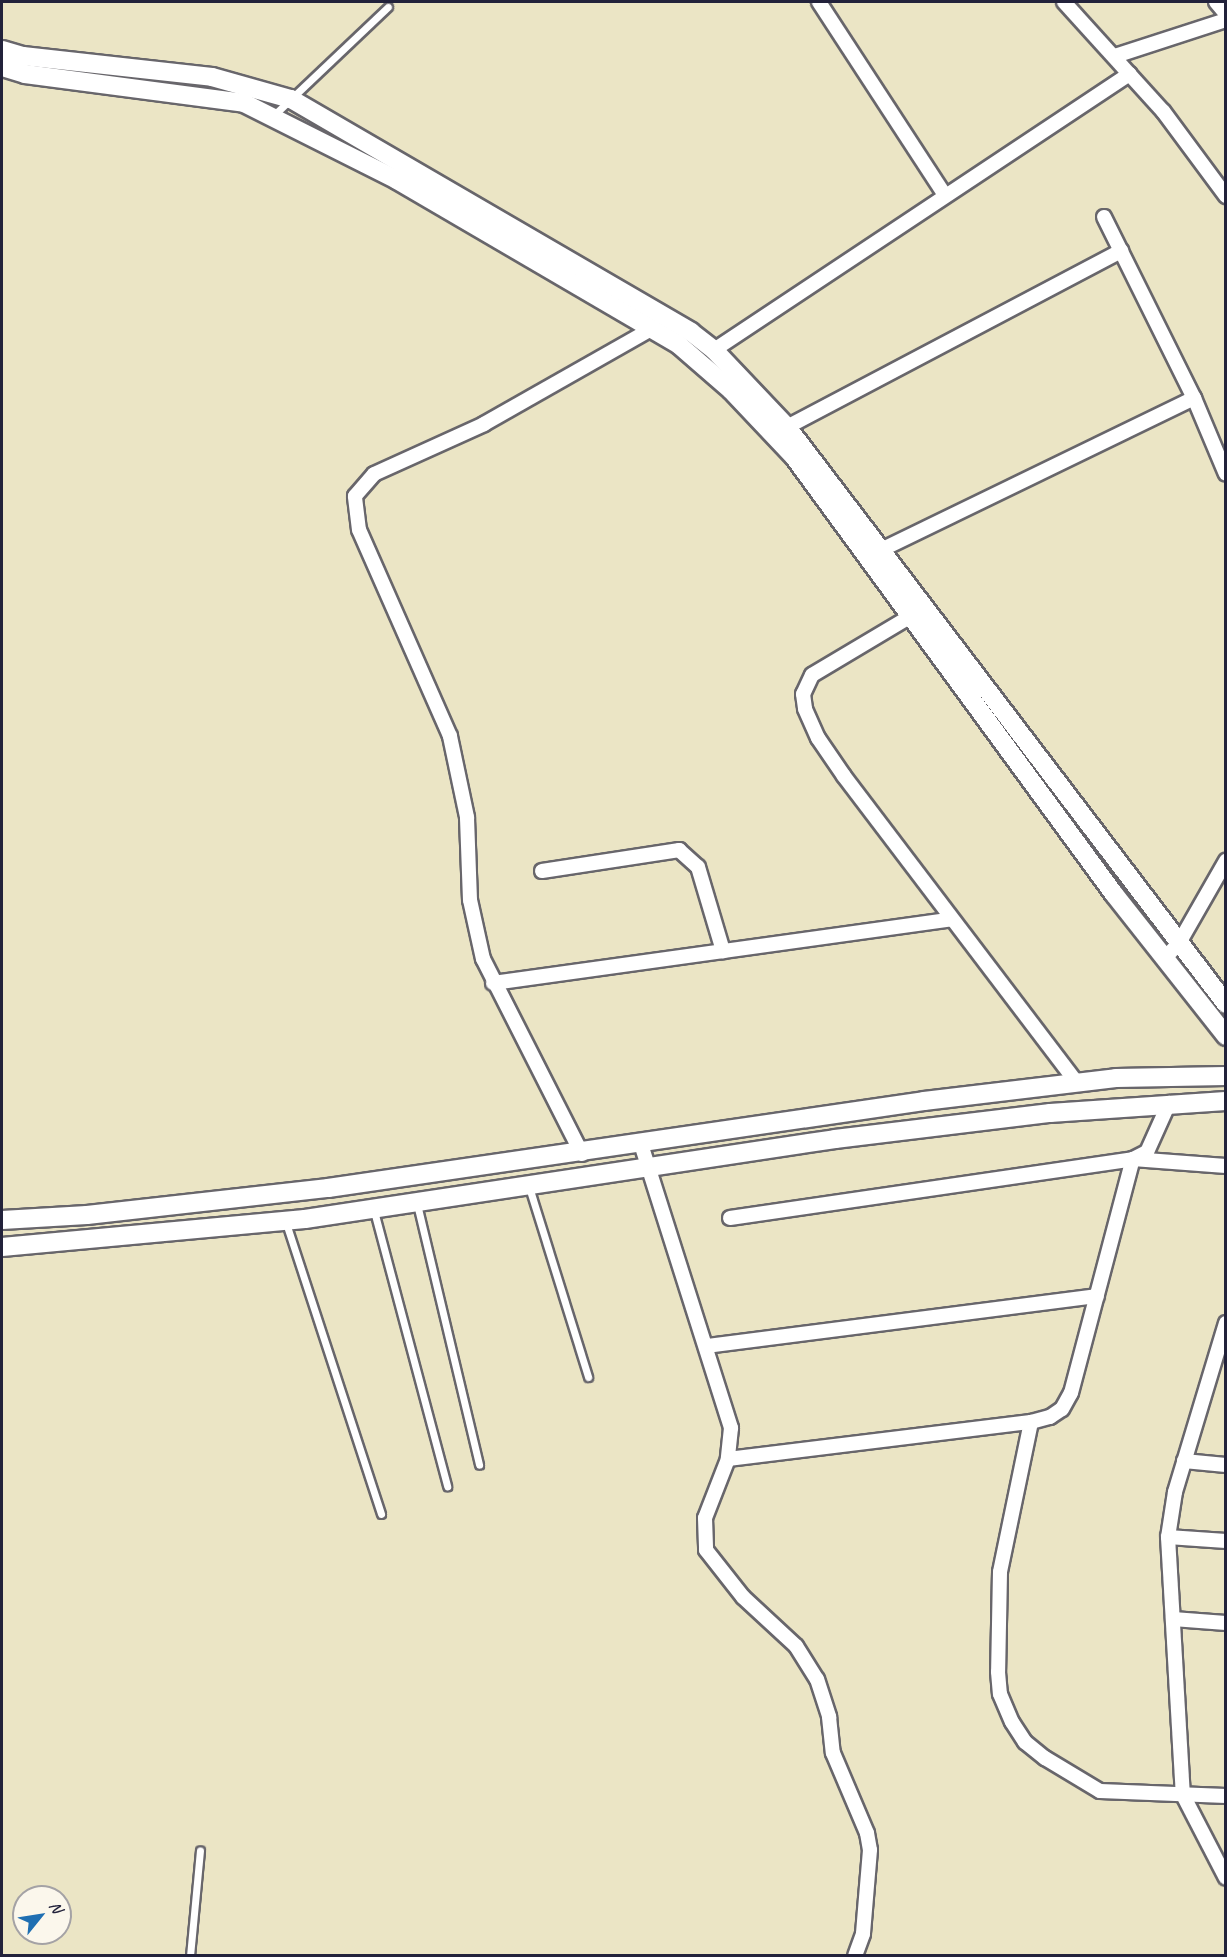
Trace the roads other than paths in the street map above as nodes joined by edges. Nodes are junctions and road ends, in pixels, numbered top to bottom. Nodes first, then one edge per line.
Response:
1 (819, 2) edge
2 (1064, 2) edge
3 (1216, 2) edge
4 (388, 7) dead end
5 (1226, 14) edge
6 (1226, 20) edge
7 (2, 50) edge
8 (1115, 56) junction
9 (2, 67) edge
10 (1131, 74) junction
11 (291, 99) junction
12 (272, 117) junction
13 (945, 195) junction
14 (1226, 196) edge
15 (1104, 217) dead end
16 (1121, 251) junction
17 (653, 328) junction
18 (714, 350) junction
19 (1194, 398) junction
20 (787, 427) junction
21 (1226, 474) edge
22 (880, 550) junction
23 (911, 616) junction
24 (1226, 861) edge
25 (542, 871) dead end
26 (952, 919) junction
27 (1179, 942) junction
28 (723, 951) junction
29 (1165, 958) junction
30 (493, 983) junction
31 (1226, 1004) edge
32 (1226, 1036) edge
33 (1226, 1076) edge
34 (1077, 1083) junction
35 (1226, 1101) edge
36 (1169, 1102) junction
37 (641, 1144) junction
38 (582, 1154) junction
39 (1133, 1159) junction
40 (1226, 1166) edge
41 (648, 1167) junction
42 (529, 1185) junction
43 (416, 1202) junction
44 (373, 1208) junction
45 (730, 1218) dead end
46 (2, 1220) edge
47 (285, 1220) junction
48 (2, 1247) edge
49 (1097, 1296) junction
50 (1226, 1323) edge
51 (706, 1346) junction
52 (588, 1377) dead end
53 (1031, 1422) junction
54 (728, 1459) junction
55 (1184, 1461) junction
56 (479, 1465) dead end
57 (1226, 1465) edge
58 (447, 1486) dead end
59 (381, 1514) dead end
60 (1168, 1537) junction
61 (1226, 1541) edge
62 (1173, 1618) junction
63 (1226, 1623) edge
64 (1183, 1795) junction
65 (1226, 1796) edge
66 (200, 1850) dead end
67 (1226, 1878) edge
68 (190, 1956) edge
69 (855, 1956) edge

1 - 13 street
2 - 8 street
3 - 5 street
4 - 11 lane
6 - 8 street
7 - 11 street
8 - 10 street
9 - 12 street
10 - 13 street
10 - 14 street
11 - 12 lane
11 - 18 street
12 - 17 street
13 - 18 street
15 - 16 street
16 - 19 street
16 - 20 street
17 - 23 street
17 - 30 street
18 - 20 street
19 - 21 street
19 - 22 street
20 - 22 street
22 - 27 street
23 - 26 street
23 - 29 street
24 - 27 street
25 - 28 street
26 - 28 street
26 - 34 street
27 - 29 street
27 - 31 street
28 - 30 street
29 - 32 street
30 - 38 street
33 - 34 street
34 - 37 street
35 - 36 street
36 - 39 street
36 - 41 street
37 - 38 street
37 - 41 street
38 - 46 street
39 - 40 street
39 - 45 street
39 - 49 street
41 - 42 street
41 - 51 street
42 - 43 street
42 - 52 lane
43 - 44 street
43 - 56 lane
44 - 47 street
44 - 58 lane
47 - 48 street
47 - 59 lane
49 - 51 street
49 - 53 street
50 - 55 street
51 - 54 street
53 - 54 street
53 - 64 street
54 - 69 street
55 - 57 street
55 - 60 street
60 - 61 street
60 - 62 street
62 - 63 street
62 - 64 street
64 - 65 street
64 - 67 street
66 - 68 lane

